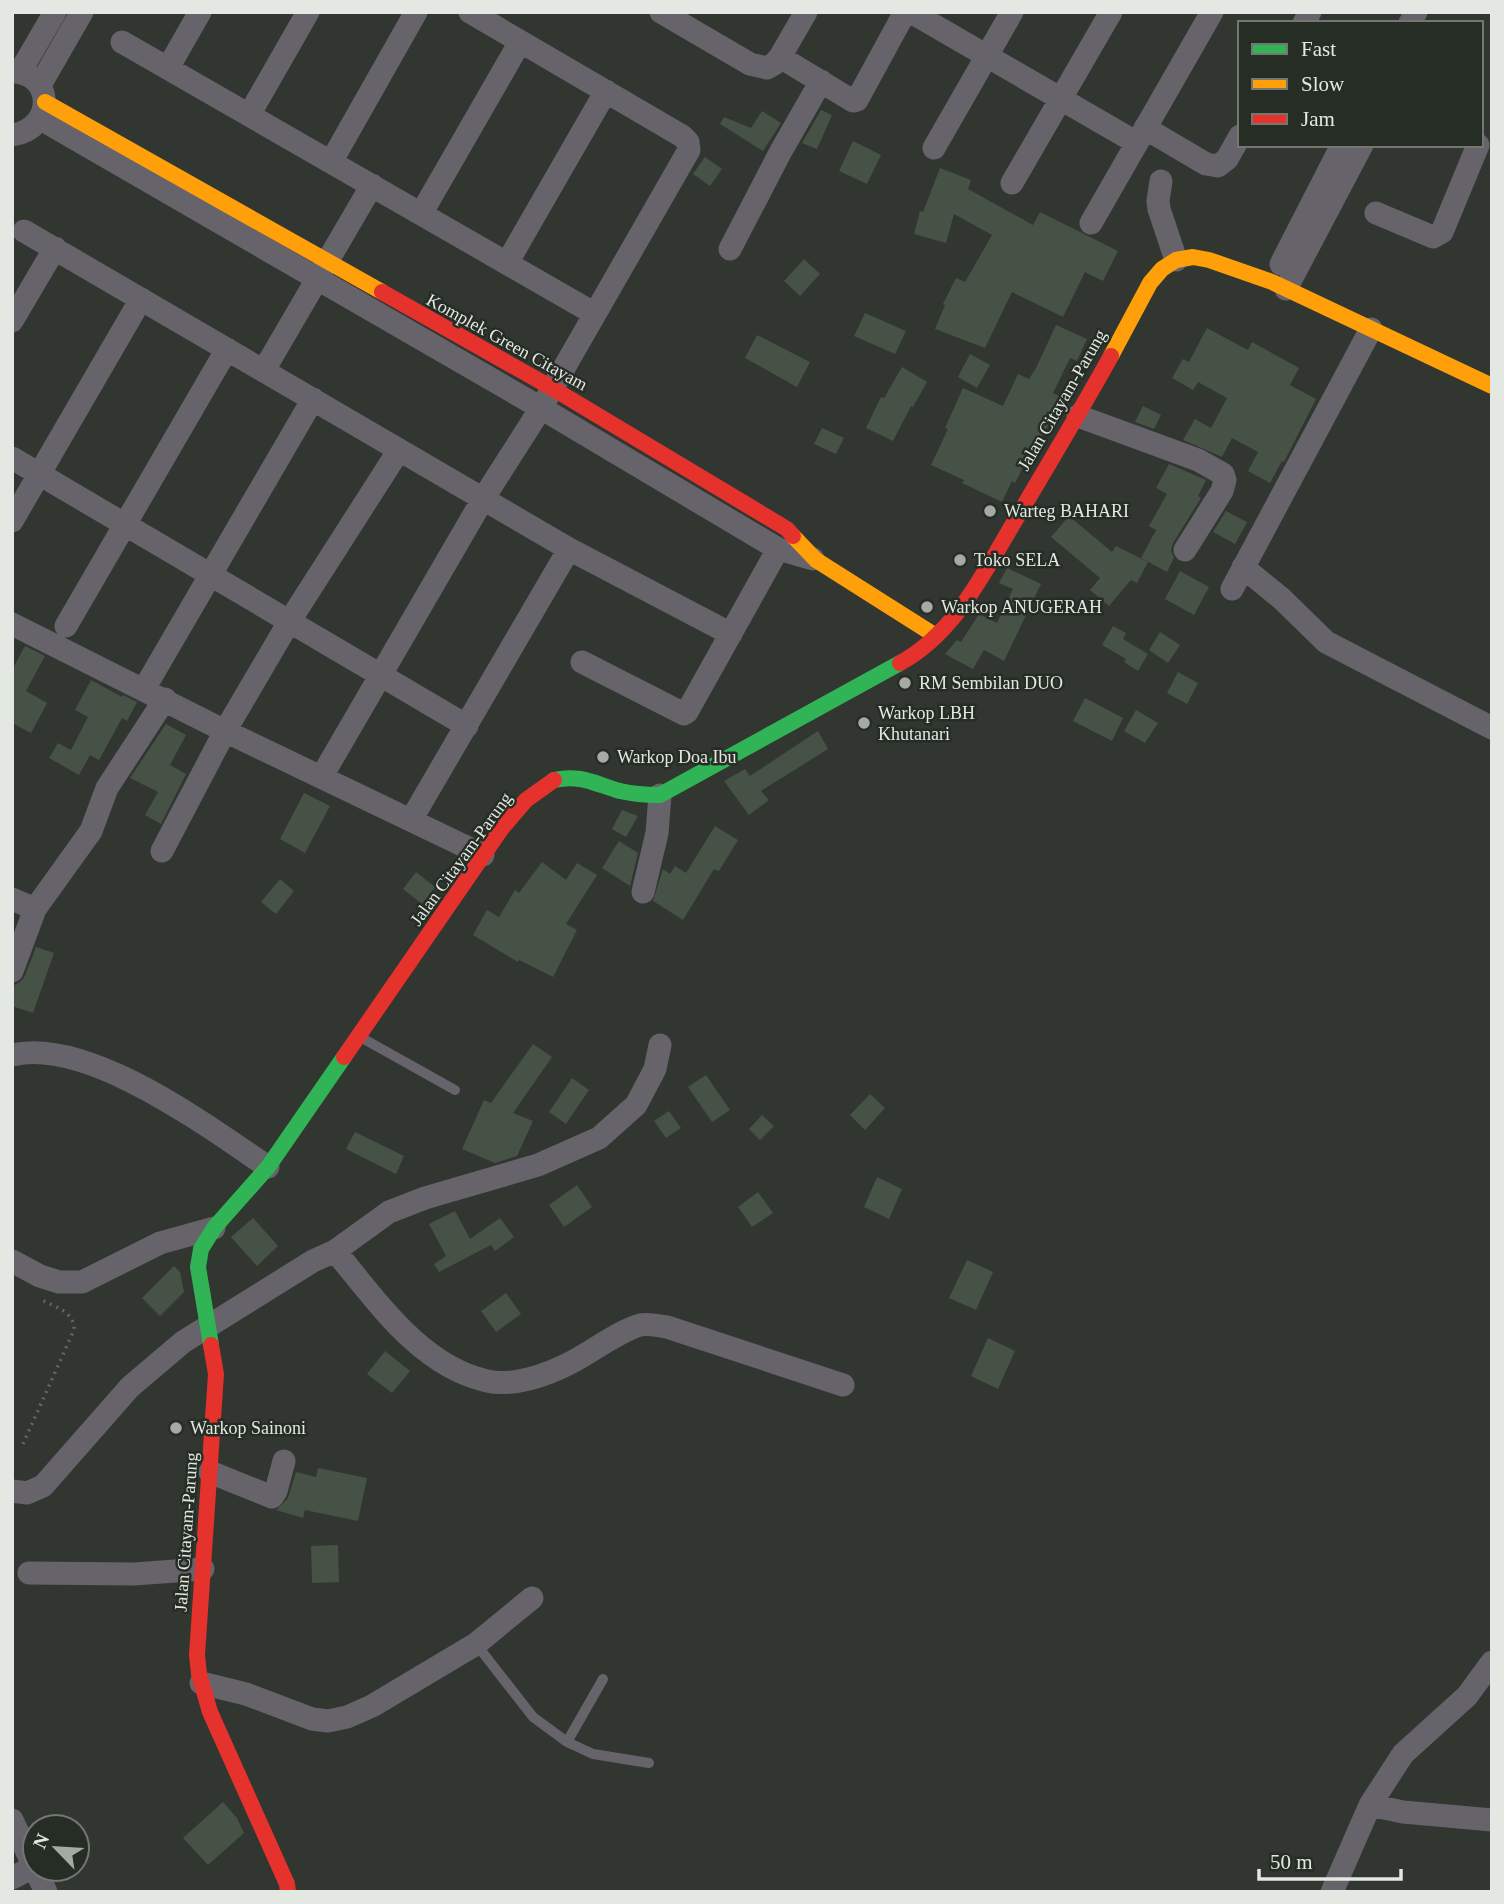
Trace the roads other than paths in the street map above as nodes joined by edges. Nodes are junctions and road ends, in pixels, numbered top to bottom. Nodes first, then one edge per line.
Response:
1 (55, 12) edge
2 (82, 12) edge
3 (200, 12) edge
4 (308, 12) edge
5 (416, 12) edge
6 (470, 12) edge
7 (661, 12) edge
8 (806, 12) edge
9 (905, 12) edge
10 (911, 12) edge
11 (1012, 12) edge
12 (1111, 12) edge
13 (1212, 12) edge
14 (122, 42) dead end
15 (520, 42) junction
16 (987, 56) junction
17 (780, 57) junction
18 (168, 68) junction
19 (16, 72) edge
20 (821, 81) junction
21 (606, 91) junction
22 (1061, 99) junction
23 (42, 102) junction
24 (249, 115) junction
25 (13, 136) edge
26 (1141, 136) junction
27 (1238, 140) edge
28 (1341, 147) edge
29 (1361, 147) edge
30 (1477, 147) edge
31 (933, 148) dead end
32 (331, 162) junction
33 (1161, 181) dead end
34 (1012, 183) dead end
35 (372, 185) junction
36 (1376, 212) dead end
37 (422, 214) junction
38 (1091, 223) dead end
39 (24, 231) dead end
40 (55, 248) junction
41 (730, 249) dead end
42 (1176, 260) junction
43 (507, 263) junction
44 (322, 271) junction
45 (1279, 286) junction
46 (141, 299) junction
47 (595, 314) junction
48 (12, 321) edge
49 (1371, 329) junction
50 (227, 349) junction
51 (264, 370) junction
52 (1492, 386) edge
53 (546, 398) junction
54 (313, 399) junction
55 (1078, 416) junction
56 (399, 450) junction
57 (12, 458) edge
58 (39, 474) junction
59 (483, 499) junction
60 (12, 520) edge
61 (124, 524) junction
62 (569, 549) junction
63 (778, 549) junction
64 (1185, 550) dead end
65 (817, 560) junction
66 (1243, 567) junction
67 (210, 575) junction
68 (1232, 589) dead end
69 (289, 622) junction
70 (12, 624) edge
71 (66, 626) dead end
72 (731, 634) junction
73 (936, 636) junction
74 (582, 662) dead end
75 (381, 675) junction
76 (144, 689) junction
77 (165, 699) junction
78 (467, 726) junction
79 (1492, 729) edge
80 (225, 731) junction
81 (322, 776) junction
82 (660, 795) junction
83 (411, 820) junction
84 (162, 851) dead end
85 (484, 855) junction
86 (643, 892) dead end
87 (12, 899) edge
88 (35, 909) junction
89 (12, 971) edge
90 (359, 1037) junction
91 (660, 1045) dead end
92 (12, 1055) edge
93 (455, 1090) dead end
94 (268, 1167) junction
95 (214, 1228) junction
96 (160, 1243) junction
97 (335, 1251) junction
98 (12, 1261) edge
99 (200, 1275) junction
100 (209, 1328) junction
101 (843, 1385) dead end
102 (284, 1461) dead end
103 (210, 1472) junction
104 (12, 1491) edge
105 (203, 1569) junction
106 (29, 1573) dead end
107 (532, 1598) dead end
108 (476, 1644) junction
109 (1492, 1662) edge
110 (603, 1679) dead end
111 (201, 1683) junction
112 (567, 1742) junction
113 (649, 1763) dead end
114 (1370, 1805) junction
115 (12, 1821) edge
116 (1492, 1821) edge
117 (21, 1841) edge
118 (288, 1892) edge
119 (1332, 1892) edge

1 - 19 street
2 - 23 street
3 - 18 street
4 - 24 street
5 - 32 street
6 - 15 street
7 - 17 street
8 - 17 street
9 - 20 street
10 - 16 street
11 - 16 street
12 - 22 street
13 - 26 street
14 - 18 street
15 - 21 street
15 - 37 street
16 - 22 street
16 - 31 street
17 - 20 street
18 - 24 street
19 - 23 street
20 - 41 street
21 - 43 street
21 - 47 street
22 - 26 street
22 - 34 street
23 - 25 street
23 - 44 street
24 - 32 street
26 - 27 street
26 - 38 street
28 - 45 street
29 - 45 street
30 - 36 street
32 - 35 street
33 - 42 street
35 - 37 street
35 - 44 street
37 - 43 street
39 - 40 street
40 - 46 street
40 - 48 street
42 - 45 street
42 - 55 street, Jalan Citayam-Parung
43 - 47 street
44 - 51 street
44 - 53 street
45 - 49 street
46 - 50 street
46 - 58 street
47 - 53 street
49 - 52 street
49 - 66 street
50 - 51 street
50 - 61 street
51 - 54 street
53 - 59 street
53 - 63 street
53 - 65 street, Komplek Green Citayam
54 - 56 street
54 - 67 street
55 - 64 street
55 - 73 street, Jalan Citayam-Parung
56 - 59 street
56 - 69 street
57 - 58 street
58 - 60 street
58 - 61 street
59 - 62 street
59 - 75 street
61 - 67 street
61 - 71 street
62 - 72 street
62 - 78 street
63 - 65 street
63 - 72 street
65 - 73 street, Komplek Green Citayam
66 - 68 street
66 - 79 street
67 - 69 street
67 - 76 street
69 - 75 street
69 - 80 street
70 - 76 street
72 - 74 street
73 - 82 street, Jalan Citayam-Parung
75 - 78 street
75 - 81 street
76 - 77 street
77 - 80 street
77 - 88 street
78 - 83 street
80 - 81 street
80 - 84 street
81 - 83 street
82 - 85 street, Jalan Citayam-Parung
82 - 86 street
83 - 85 street
85 - 90 street, Jalan Citayam-Parung
87 - 88 street
88 - 89 street
90 - 93 lane
90 - 94 street, Jalan Citayam-Parung
91 - 97 street
92 - 94 street
94 - 95 street, Jalan Citayam-Parung
95 - 96 street
95 - 99 street, Jalan Citayam-Parung
96 - 98 street
96 - 99 street
97 - 100 street
97 - 101 street
99 - 100 street, Jalan Citayam-Parung
100 - 103 street, Jalan Citayam-Parung
100 - 104 street
102 - 103 street
103 - 105 street, Jalan Citayam-Parung
105 - 106 street
105 - 111 street, Jalan Citayam-Parung
107 - 108 street
108 - 111 street
108 - 112 lane
109 - 114 street
110 - 112 lane
111 - 118 street, Jalan Citayam-Parung
112 - 113 lane
114 - 116 street
114 - 119 street
115 - 117 street

